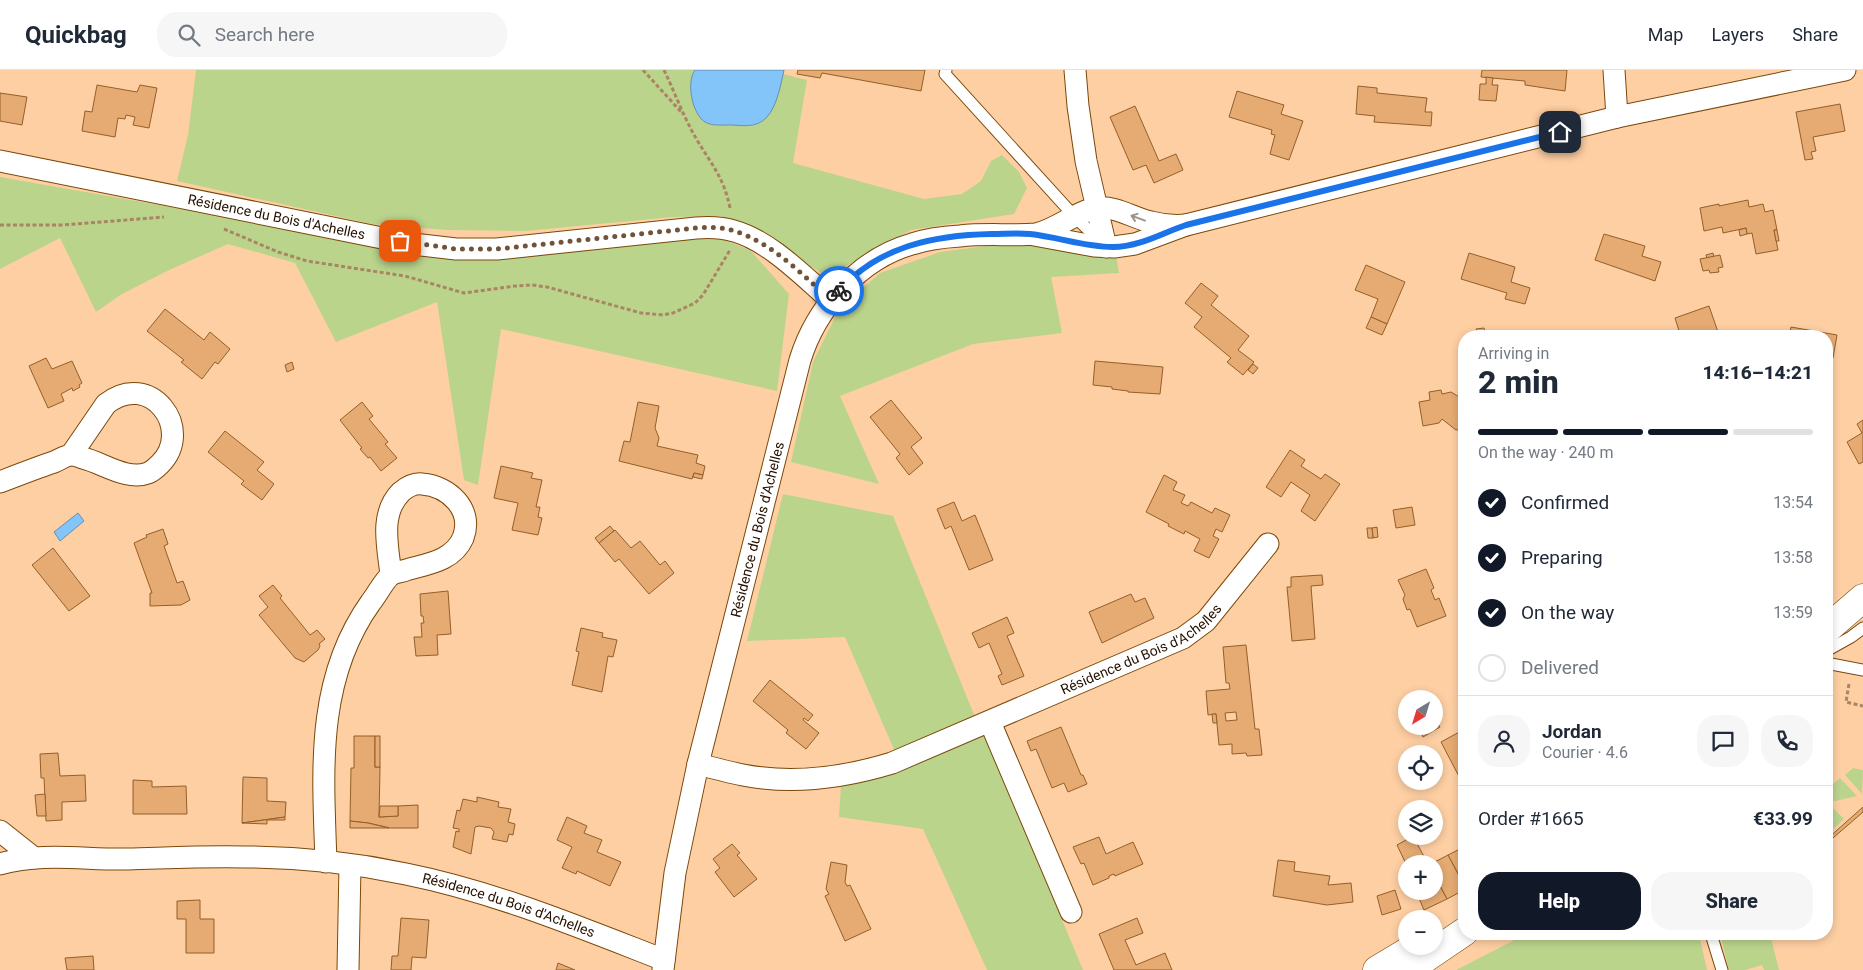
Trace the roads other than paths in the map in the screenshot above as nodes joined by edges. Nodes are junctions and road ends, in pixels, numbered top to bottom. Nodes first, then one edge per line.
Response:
1 (946, 70) edge
2 (1075, 70) edge
3 (1614, 70) edge
4 (1845, 70) edge
5 (1617, 117) junction
6 (0, 160) edge
7 (1097, 208) junction
8 (1075, 217) junction
9 (1186, 225) junction
10 (1029, 234) junction
11 (1106, 247) junction
12 (832, 301) junction
13 (71, 455) junction
14 (0, 482) edge
15 (1268, 544) dead end
16 (391, 575) junction
17 (1863, 598) edge
18 (1845, 629) edge
19 (1833, 647) edge
20 (1833, 664) edge
21 (1863, 670) edge
22 (990, 722) junction
23 (698, 764) junction
24 (0, 831) edge
25 (34, 858) junction
26 (326, 862) junction
27 (0, 864) edge
28 (350, 865) junction
29 (1071, 912) dead end
30 (1452, 929) edge
31 (1714, 940) edge
32 (1402, 955) edge
33 (663, 965) edge
34 (348, 970) edge
35 (1377, 970) edge
36 (1408, 970) edge
37 (1722, 970) edge

1 - 8 lane
2 - 7 street
3 - 5 street
4 - 5 street, Résidence du Bois d'Achelles
5 - 9 street, Résidence du Bois d'Achelles
6 - 12 street, Résidence du Bois d'Achelles
7 - 8 street, Résidence du Bois d'Achelles
9 -> 7 street, Résidence du Bois d'Achelles
7 - 11 street
8 - 10 street, Résidence du Bois d'Achelles
8 - 11 lane
9 - 11 street, Résidence du Bois d'Achelles
10 - 11 street, Résidence du Bois d'Achelles
10 - 12 street, Résidence du Bois d'Achelles
12 - 23 street, Résidence du Bois d'Achelles
13 - 13 street
13 - 14 street
15 - 22 street, Résidence du Bois d'Achelles
16 - 16 street
16 - 26 street
17 - 18 main road
18 - 19 lane
20 - 21 lane
22 - 23 street, Résidence du Bois d'Achelles
22 - 29 street
23 - 33 street, Résidence du Bois d'Achelles
24 - 25 street
25 - 26 street, Résidence du Bois d'Achelles
25 - 27 street, Résidence du Bois d'Achelles
26 - 28 street, Résidence du Bois d'Achelles
28 - 33 street, Résidence du Bois d'Achelles
28 - 34 street
30 - 36 main road
31 - 37 lane
32 - 35 main road

